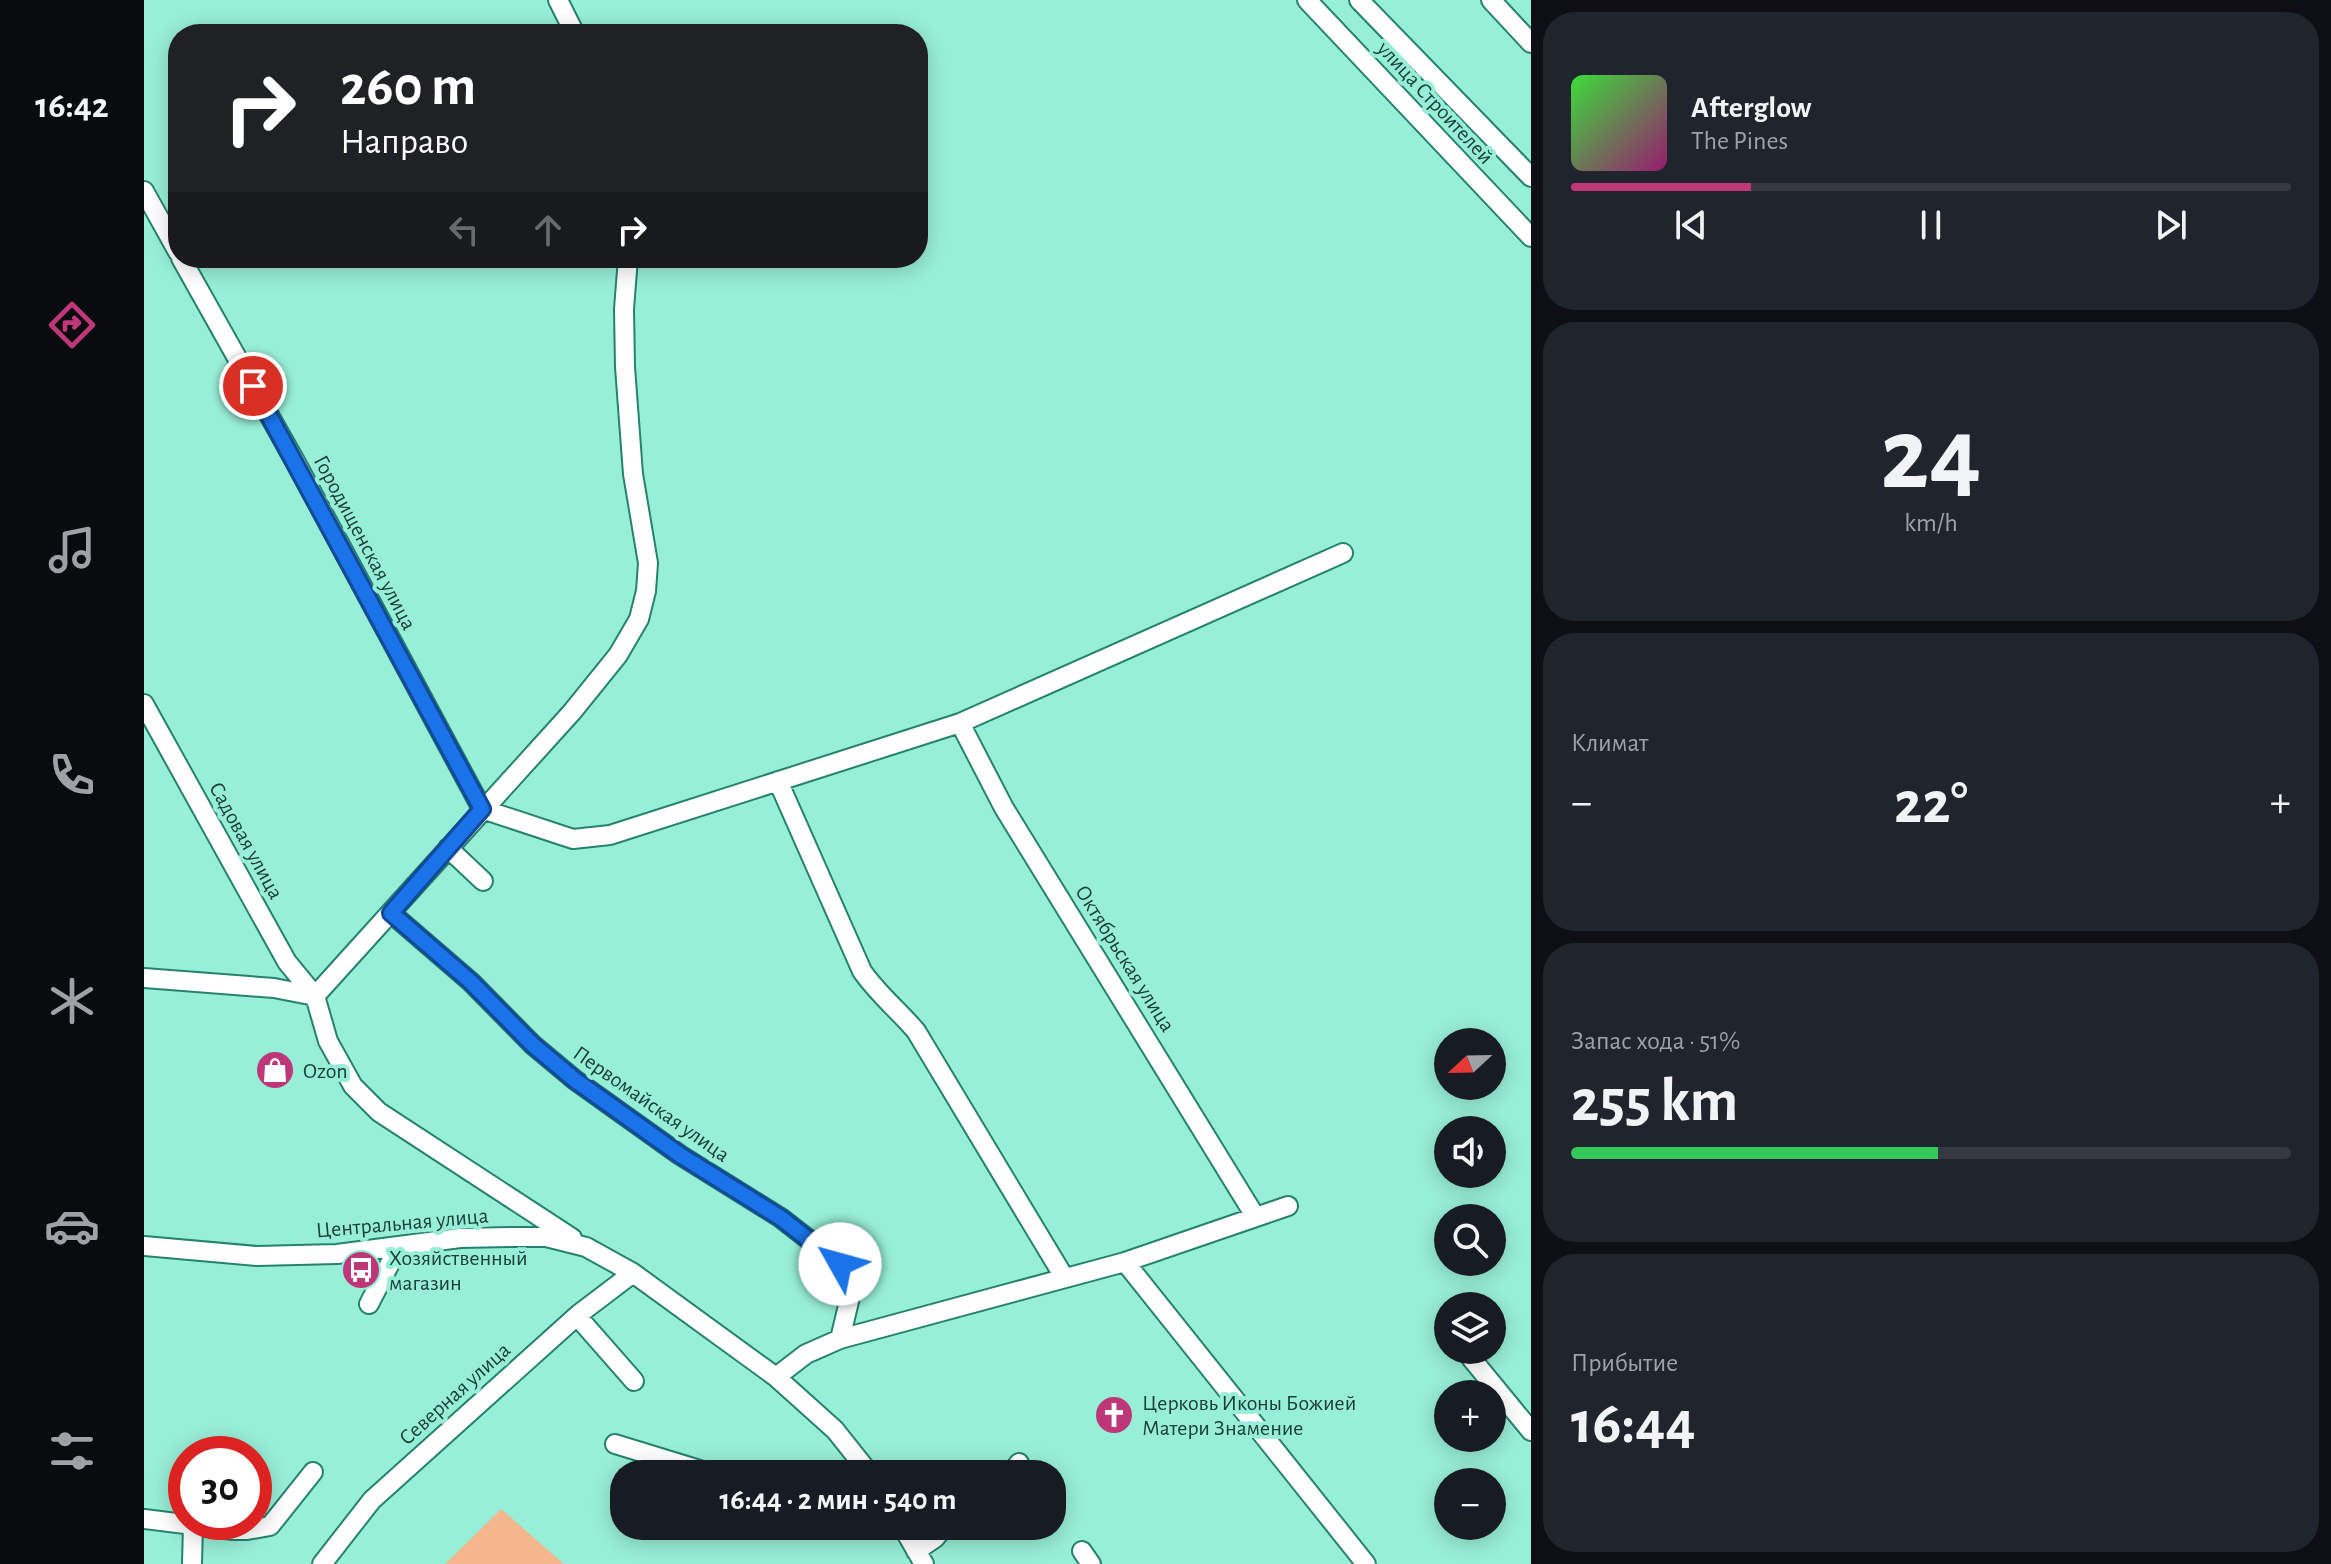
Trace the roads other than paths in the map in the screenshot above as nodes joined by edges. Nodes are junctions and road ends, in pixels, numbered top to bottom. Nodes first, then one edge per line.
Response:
1 (558, 0) edge
2 (1307, 0) edge
3 (1359, 0) edge
4 (1491, 0) edge
5 (570, 24) edge
6 (1531, 43) edge
7 (1531, 177) edge
8 (144, 191) edge
9 (1529, 230) edge
10 (168, 234) edge
11 (187, 268) edge
12 (627, 268) edge
13 (1343, 553) dead end
14 (144, 704) edge
15 (960, 723) junction
16 (778, 781) junction
17 (482, 809) junction
18 (448, 848) junction
19 (483, 881) dead end
20 (391, 913) junction
21 (144, 966) edge
22 (144, 978) edge
23 (178, 982) junction
24 (315, 996) junction
25 (1288, 1206) dead end
26 (1255, 1216) junction
27 (144, 1246) edge
28 (399, 1246) junction
29 (586, 1247) junction
30 (1125, 1262) junction
31 (633, 1273) junction
32 (1064, 1277) junction
33 (369, 1304) dead end
34 (577, 1316) junction
35 (840, 1339) junction
36 (1476, 1364) edge
37 (776, 1377) junction
38 (634, 1381) dead end
39 (1531, 1431) edge
40 (615, 1444) dead end
41 (667, 1460) edge
42 (856, 1460) edge
43 (313, 1472) dead end
44 (144, 1519) edge
45 (168, 1521) edge
46 (272, 1523) edge
47 (193, 1540) edge
48 (910, 1540) edge
49 (934, 1540) edge
50 (920, 1558) edge
51 (192, 1564) edge
52 (322, 1564) edge
53 (1366, 1564) edge

1 - 5 street
2 - 9 street, улица Строителей
3 - 7 street
4 - 6 street
8 - 10 street
11 - 17 street, Городищенская улица
12 - 17 street
13 - 15 street
14 - 24 street, Садовая улица
15 - 16 street
15 - 26 street, Октябрьская улица
16 - 17 street
16 - 32 street
17 - 18 street
18 - 19 street
18 - 20 street
20 - 24 street
20 - 35 street, Первомайская улица
21 - 23 street
22 - 23 street
23 - 24 street
24 - 29 street
25 - 26 street
26 - 30 street
27 - 28 street, Центральная улица
28 - 29 street, Центральная улица
28 - 33 street
29 - 31 street, Центральная улица
30 - 32 street
30 - 53 street
31 - 34 street, Северная улица
31 - 37 street, Центральная улица
32 - 35 street
34 - 38 street
34 - 52 street, Северная улица
35 - 37 street
36 - 39 street
37 - 42 street, Центральная улица
40 - 41 street
43 - 46 street
44 - 45 street
47 - 51 street
48 - 50 street
49 - 50 street

